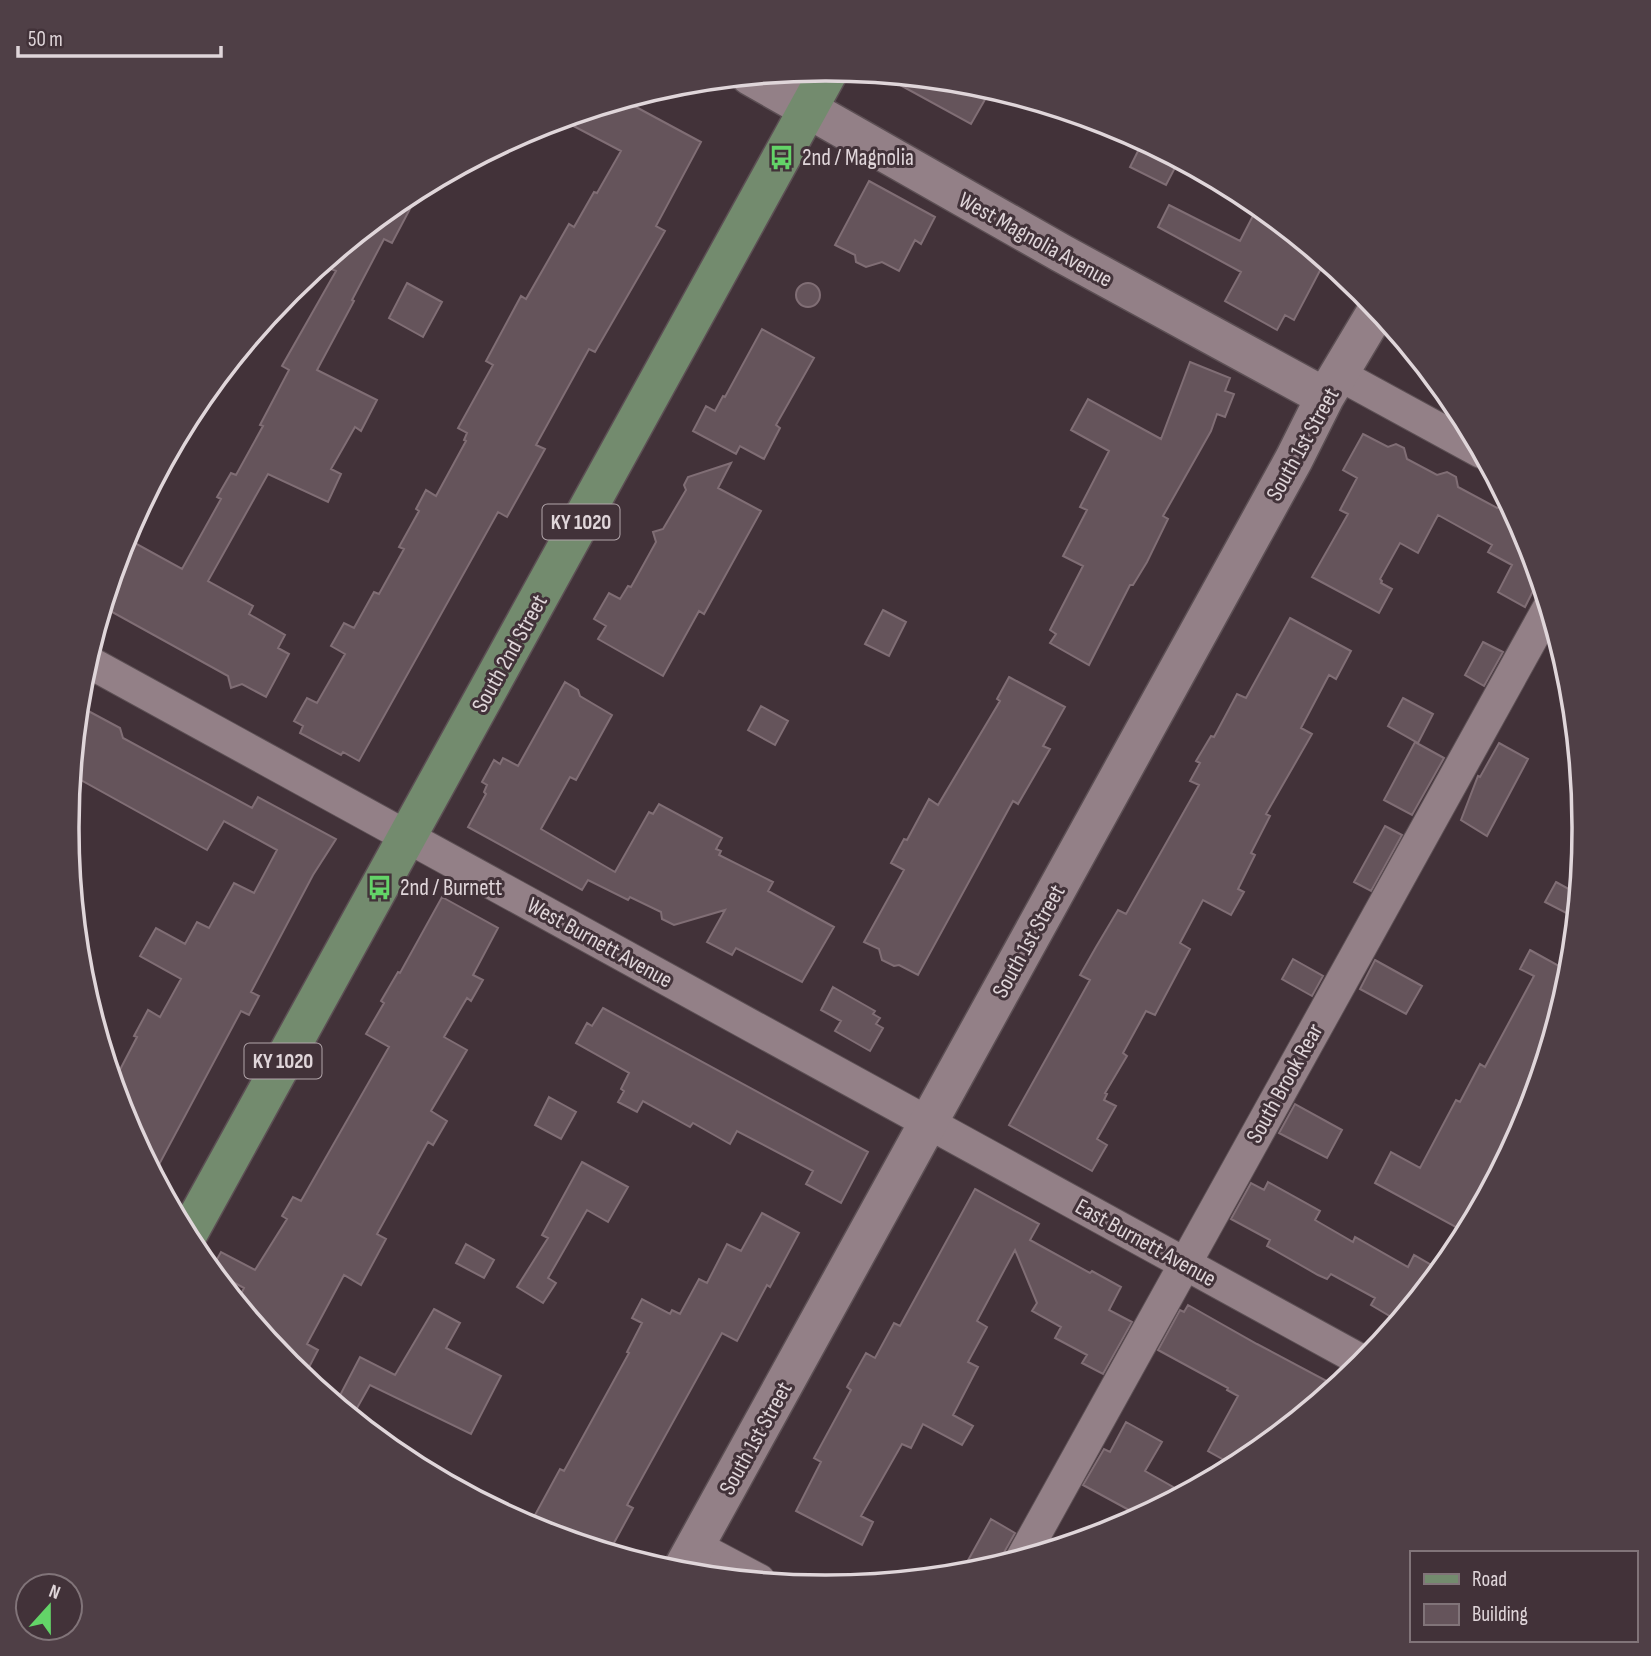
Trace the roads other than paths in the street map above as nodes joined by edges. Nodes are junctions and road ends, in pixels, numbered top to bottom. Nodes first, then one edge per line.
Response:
1 (824, 81) edge
2 (764, 84) edge
3 (808, 110) junction
4 (1372, 319) edge
5 (1333, 386) junction
6 (1466, 445) edge
7 (1542, 619) edge
8 (97, 666) edge
9 (407, 837) junction
10 (929, 1122) junction
11 (193, 1224) edge
12 (1184, 1263) junction
13 (1354, 1356) edge
14 (1028, 1546) edge
15 (688, 1559) edge
16 (706, 1564) edge

1 - 3 main road, South 2nd Street / KY 1020
2 - 3 street, West Magnolia Avenue
3 - 5 street, West Magnolia Avenue
3 - 9 main road, South 2nd Street / KY 1020
4 - 5 street, South 1st Street
5 - 6 street
5 - 10 street, South 1st Street
7 - 12 street, South Brook Rear
8 - 9 street, West Burnett Avenue
9 - 10 street, West Burnett Avenue
9 - 11 main road, South 2nd Street / KY 1020
10 - 12 street, East Burnett Avenue
10 - 15 street, South 1st Street
12 - 13 street, East Burnett Avenue
12 - 14 street, South Brook Rear
15 - 16 street

